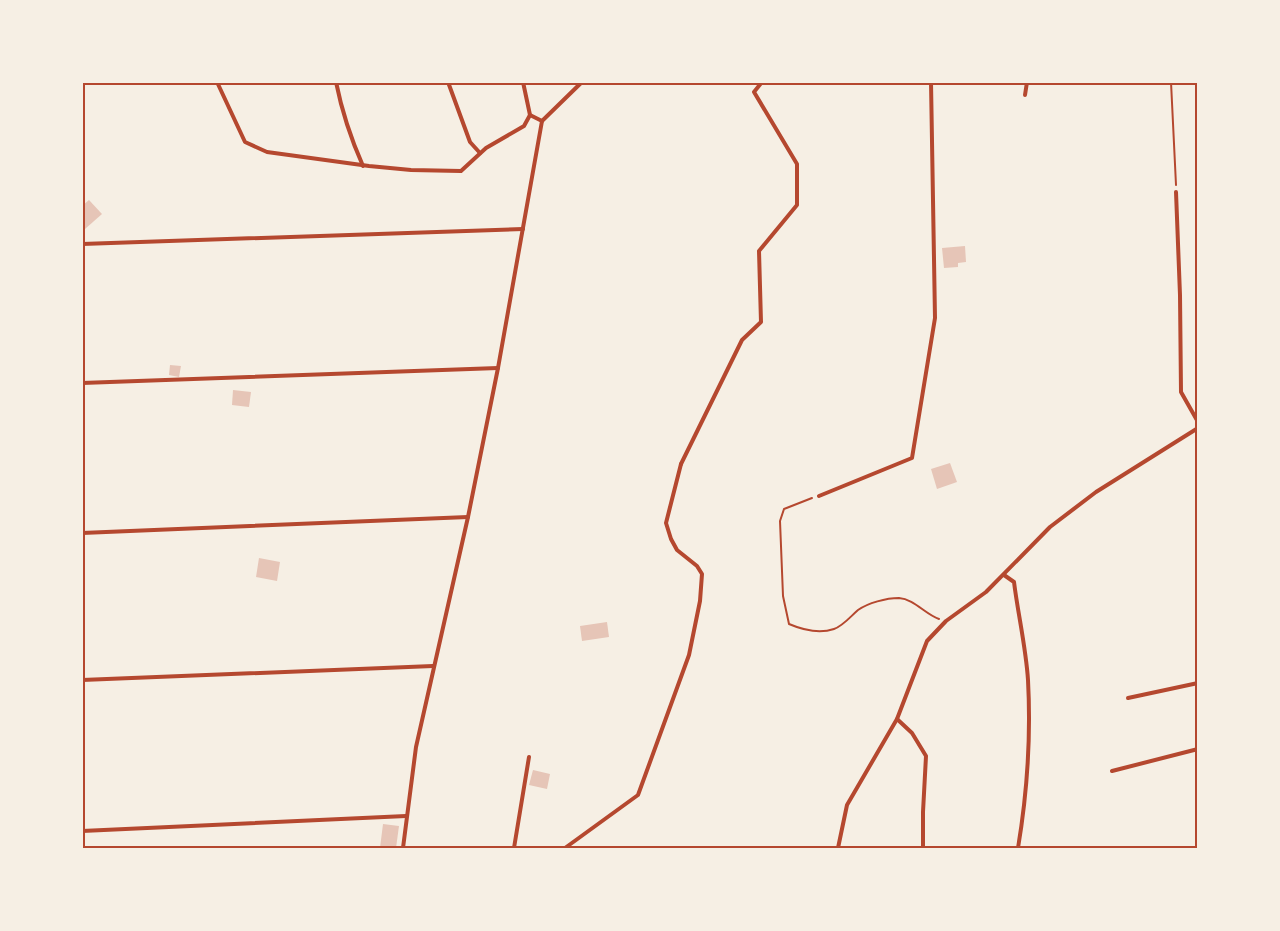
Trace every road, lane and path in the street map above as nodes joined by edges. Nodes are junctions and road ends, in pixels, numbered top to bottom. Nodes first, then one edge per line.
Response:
1 (217, 82) edge
2 (336, 82) edge
3 (448, 82) edge
4 (523, 82) edge
5 (582, 82) edge
6 (762, 82) edge
7 (931, 82) edge
8 (1027, 82) edge
9 (1171, 82) edge
10 (1025, 95) dead end
11 (530, 116) junction
12 (542, 122) junction
13 (480, 153) junction
14 (364, 166) junction
15 (1176, 192) joint
16 (523, 229) junction
17 (82, 244) edge
18 (498, 368) junction
19 (82, 383) edge
20 (1198, 422) edge
21 (1198, 428) edge
22 (819, 496) joint
23 (468, 517) junction
24 (82, 533) edge
25 (1004, 575) junction
26 (946, 621) junction
27 (433, 666) junction
28 (82, 680) edge
29 (1198, 684) edge
30 (1128, 698) dead end
31 (897, 719) junction
32 (1198, 749) edge
33 (529, 757) dead end
34 (1112, 771) dead end
35 (406, 816) junction
36 (82, 831) edge
37 (403, 848) edge
38 (514, 848) edge
39 (565, 848) edge
40 (838, 848) edge
41 (923, 848) edge
42 (1018, 848) edge

1 - 14 lane
2 - 14 lane
3 - 13 lane
4 - 11 lane
5 - 12 lane
6 - 39 lane
7 - 22 lane
8 - 10 lane
9 - 15 path
11 - 12 lane
11 - 13 lane
12 - 16 lane
13 - 14 lane
15 - 20 lane
16 - 17 lane
16 - 18 lane
18 - 19 lane
18 - 23 lane
21 - 25 lane
22 - 26 path
23 - 24 lane
23 - 27 lane
25 - 26 lane
25 - 42 lane
26 - 31 lane
27 - 28 lane
27 - 35 lane
29 - 30 lane
31 - 40 lane
31 - 41 lane
32 - 34 lane
33 - 38 lane
35 - 36 lane
35 - 37 lane

